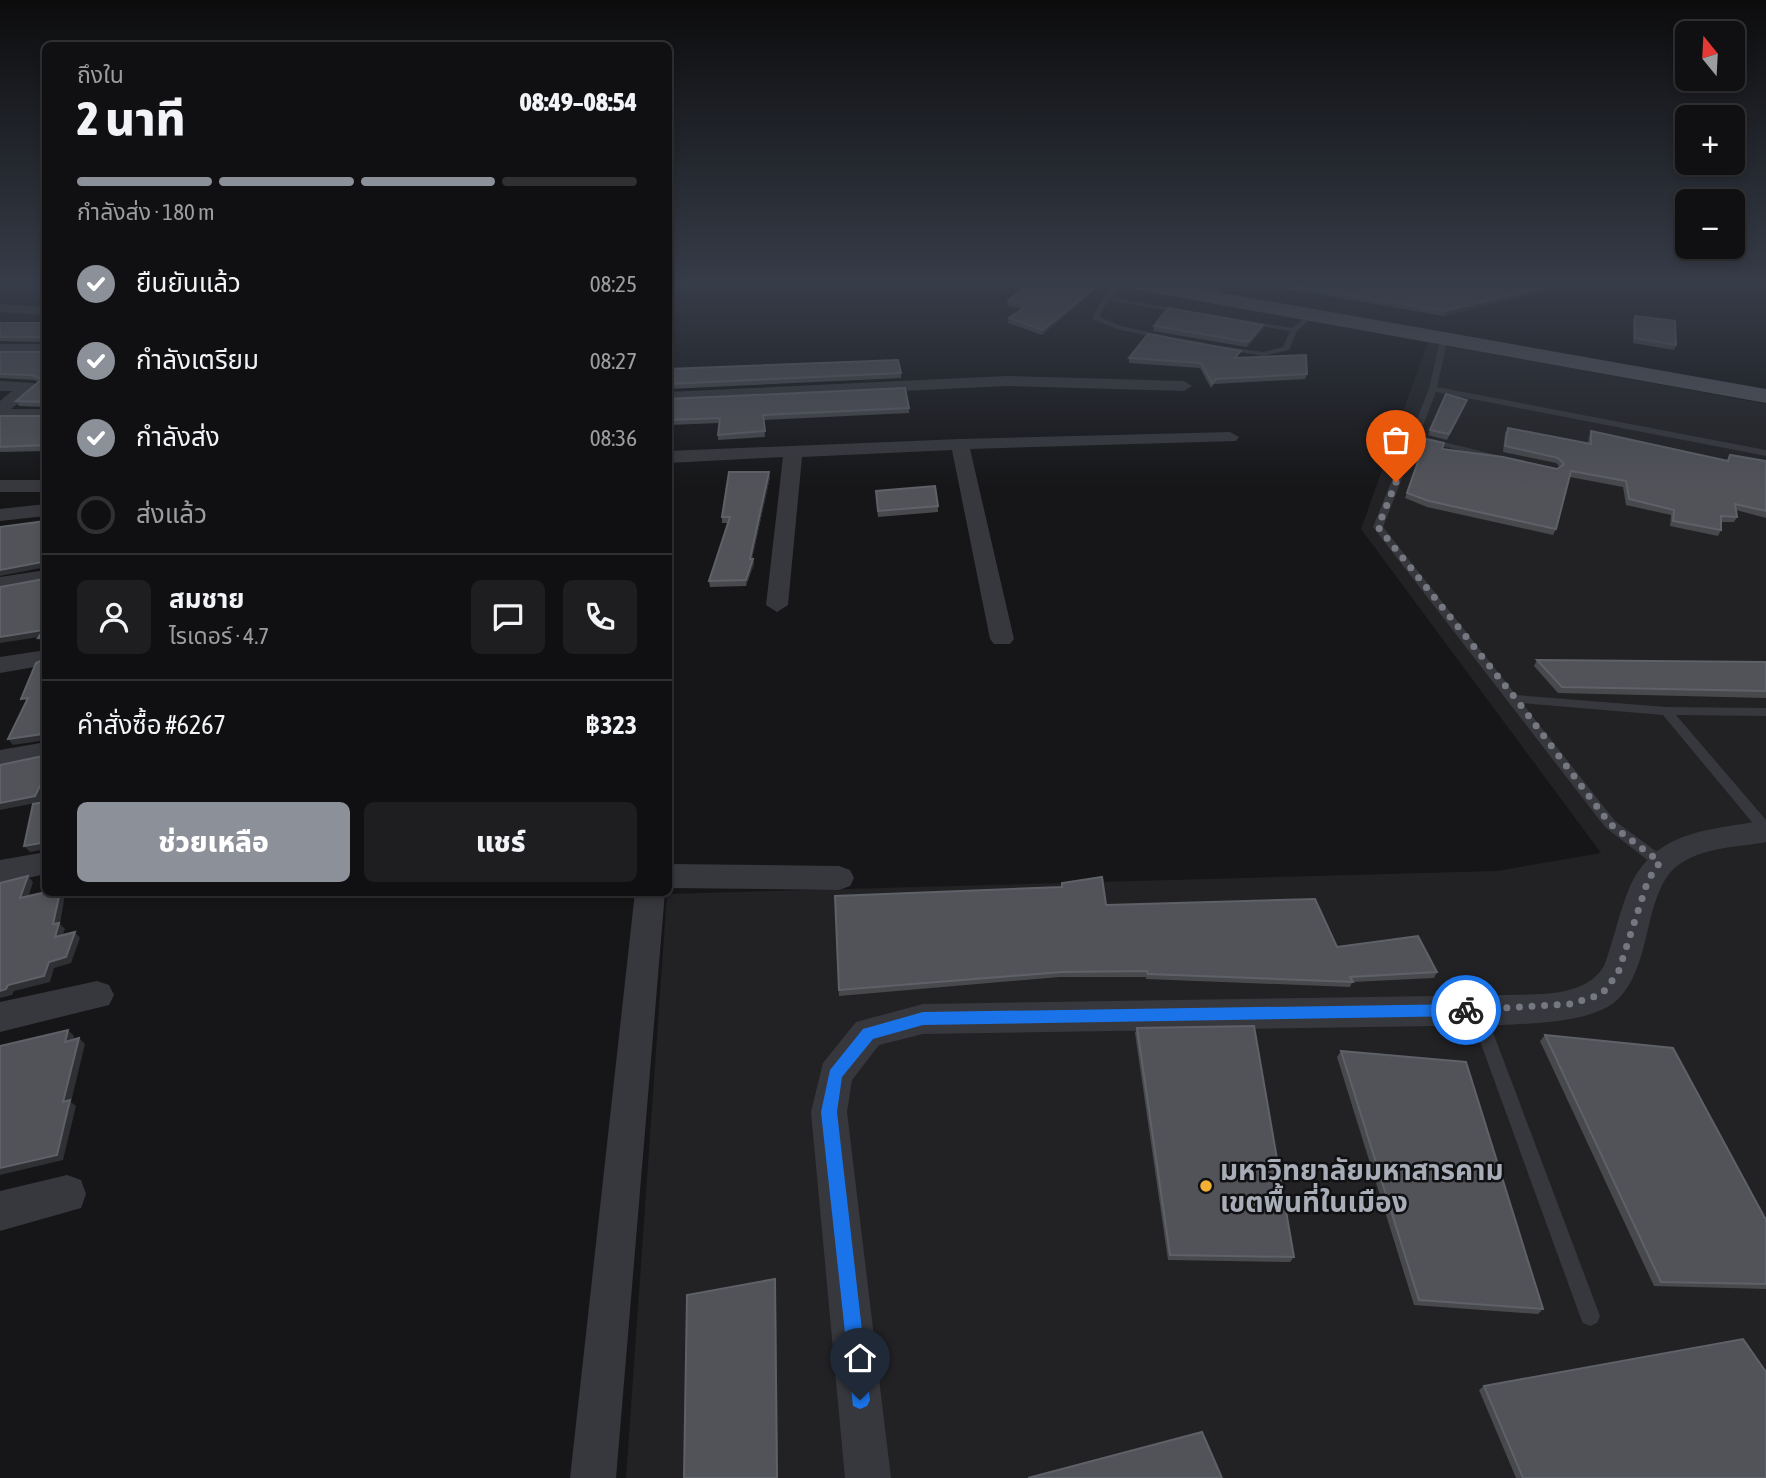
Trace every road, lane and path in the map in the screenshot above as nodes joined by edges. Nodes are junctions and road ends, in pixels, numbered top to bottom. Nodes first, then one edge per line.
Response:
1 (1235, 350) edge
2 (1278, 350) edge
3 (1441, 350) edge
4 (1510, 350) edge
5 (1552, 350) edge
6 (0, 386) edge
7 (1184, 386) dead end
8 (1766, 388) edge
9 (1433, 389) junction
10 (1766, 396) edge
11 (672, 397) edge
12 (0, 411) edge
13 (42, 414) edge
14 (1230, 437) dead end
15 (1414, 438) junction
16 (960, 444) junction
17 (793, 452) junction
18 (1766, 453) edge
19 (672, 457) edge
20 (1517, 461) edge
21 (0, 486) edge
22 (42, 486) edge
23 (42, 510) edge
24 (0, 515) edge
25 (42, 577) edge
26 (0, 583) edge
27 (777, 605) dead end
28 (1002, 639) dead end
29 (42, 658) edge
30 (0, 664) edge
31 (1516, 699) junction
32 (1666, 712) junction
33 (1766, 712) edge
34 (42, 752) edge
35 (0, 759) edge
36 (1766, 830) edge
37 (1660, 862) junction
38 (42, 864) edge
39 (0, 872) edge
40 (672, 876) edge
41 (839, 878) dead end
42 (650, 896) edge
43 (97, 995) dead end
44 (1476, 1010) junction
45 (0, 1017) edge
46 (67, 1194) dead end
47 (0, 1211) edge
48 (1590, 1316) dead end
49 (593, 1478) edge
50 (868, 1478) edge

1 - 2 lane
3 - 9 lane
4 - 10 main road
5 - 8 main road
6 - 12 street
7 - 11 street
9 - 15 lane
9 - 18 lane
12 - 13 street
14 - 16 street
15 - 20 lane
15 - 31 lane
16 - 17 street
16 - 28 street
17 - 19 street
17 - 27 street
21 - 22 street
23 - 24 street
25 - 26 street
29 - 30 street
31 - 32 lane
31 - 37 lane
32 - 33 lane
32 - 36 lane
34 - 35 street
36 - 37 street
37 - 44 street
38 - 39 street
40 - 41 street
42 - 49 street
43 - 45 street
44 - 48 lane
44 - 50 street
46 - 47 street

